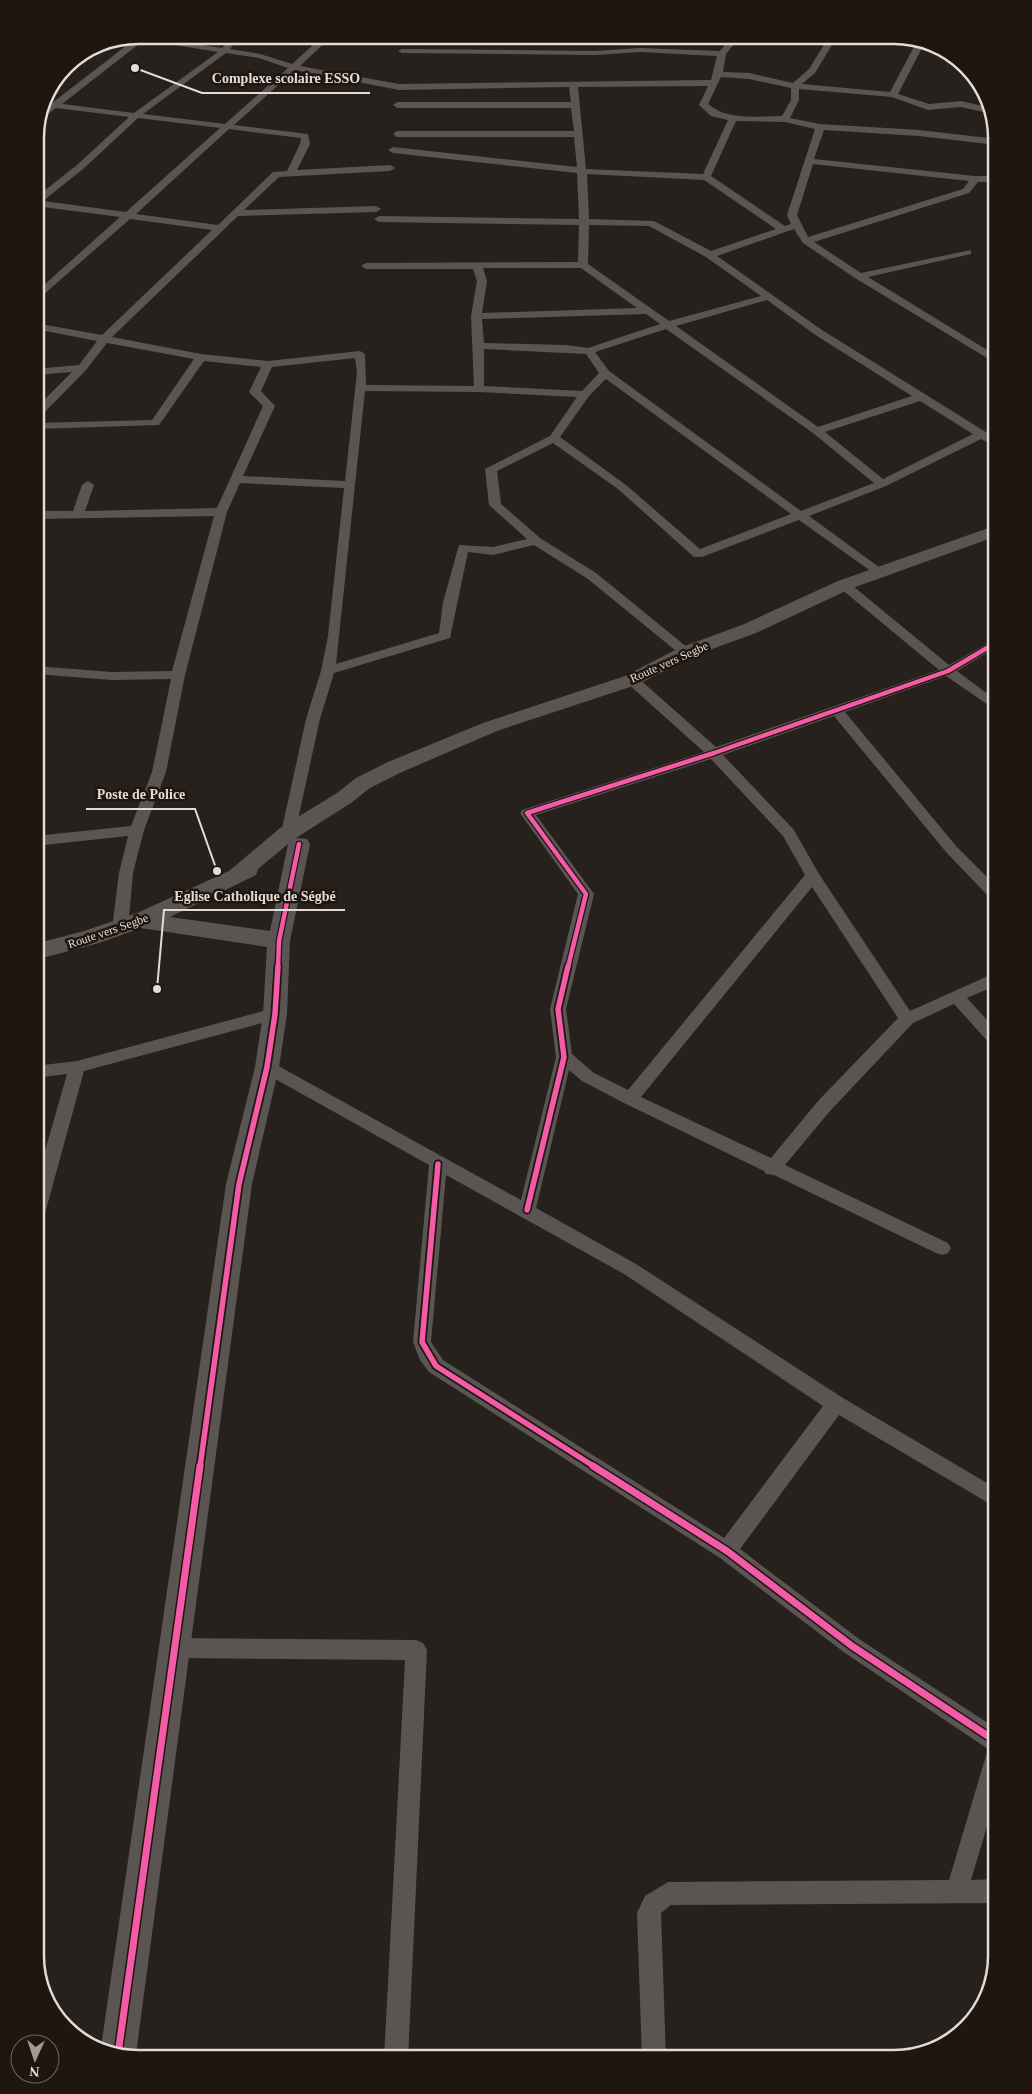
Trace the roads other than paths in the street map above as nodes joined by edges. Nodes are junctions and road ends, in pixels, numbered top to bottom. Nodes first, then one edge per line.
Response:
1 (133, 44) edge
2 (184, 44) edge
3 (230, 44) edge
4 (319, 44) edge
5 (730, 44) edge
6 (828, 44) edge
7 (917, 47) edge
8 (224, 51) junction
9 (402, 51) dead end
10 (722, 54) junction
11 (294, 67) junction
12 (718, 74) junction
13 (712, 83) junction
14 (573, 85) junction
15 (795, 86) junction
16 (893, 95) junction
17 (50, 105) edge
18 (54, 105) junction
19 (397, 105) dead end
20 (575, 105) junction
21 (983, 107) edge
22 (49, 109) edge
23 (136, 115) junction
24 (733, 118) junction
25 (785, 119) junction
26 (923, 120) junction
27 (228, 127) junction
28 (820, 127) junction
29 (397, 134) dead end
30 (577, 134) junction
31 (988, 139) edge
32 (393, 150) dead end
33 (808, 161) junction
34 (390, 168) dead end
35 (583, 170) junction
36 (292, 172) junction
37 (706, 177) junction
38 (975, 179) junction
39 (988, 179) edge
40 (44, 196) edge
41 (44, 204) edge
42 (376, 209) dead end
43 (236, 214) junction
44 (128, 216) junction
45 (378, 219) dead end
46 (586, 222) junction
47 (796, 225) junction
48 (221, 228) junction
49 (785, 230) junction
50 (806, 240) junction
51 (968, 252) dead end
52 (710, 255) junction
53 (476, 265) junction
54 (583, 265) junction
55 (366, 266) dead end
56 (859, 276) junction
57 (44, 291) edge
58 (768, 297) junction
59 (650, 311) junction
60 (476, 316) junction
61 (668, 325) junction
62 (44, 327) edge
63 (103, 340) junction
64 (479, 346) junction
65 (589, 351) junction
66 (988, 355) edge
67 (202, 357) junction
68 (268, 364) junction
69 (82, 368) junction
70 (44, 371) edge
71 (604, 373) junction
72 (360, 388) junction
73 (479, 389) junction
74 (585, 394) junction
75 (923, 396) junction
76 (44, 407) edge
77 (44, 426) edge
78 (818, 431) junction
79 (982, 434) junction
80 (554, 438) junction
81 (988, 438) edge
82 (238, 479) junction
83 (88, 484) dead end
84 (882, 484) junction
85 (350, 485) junction
86 (221, 512) junction
87 (44, 515) edge
88 (78, 515) junction
89 (799, 517) junction
90 (988, 537) edge
91 (536, 541) junction
92 (879, 573) junction
93 (844, 585) junction
94 (988, 647) edge
95 (686, 652) junction
96 (44, 670) edge
97 (328, 670) junction
98 (948, 671) junction
99 (178, 675) junction
100 (632, 680) junction
101 (988, 700) edge
102 (837, 711) junction
103 (714, 753) junction
104 (137, 830) junction
105 (293, 838) junction
106 (44, 840) edge
107 (813, 876) junction
108 (988, 887) edge
109 (142, 921) junction
110 (120, 929) junction
111 (279, 941) junction
112 (44, 950) edge
113 (988, 982) edge
114 (957, 998) junction
115 (275, 1014) junction
116 (908, 1019) junction
117 (988, 1031) edge
118 (564, 1057) junction
119 (76, 1067) junction
120 (267, 1067) junction
121 (44, 1071) edge
122 (630, 1099) junction
123 (438, 1164) junction
124 (772, 1168) junction
125 (44, 1184) edge
126 (526, 1210) junction
127 (942, 1248) dead end
128 (836, 1404) junction
129 (988, 1494) edge
130 (727, 1552) junction
131 (173, 1648) junction
132 (988, 1736) edge
133 (988, 1785) edge
134 (957, 1890) junction
135 (988, 1891) edge
136 (119, 2048) edge
137 (396, 2050) edge
138 (654, 2050) edge

1 - 18 street
2 - 8 street
3 - 8 street
4 - 11 street
5 - 10 street
6 - 15 street
7 - 16 street
8 - 11 street
8 - 23 street
9 - 10 street
10 - 12 street
11 - 14 street
11 - 27 street
12 - 13 street
12 - 15 street
13 - 14 street
13 - 24 street
14 - 20 street
15 - 16 street
15 - 25 street
16 - 26 street
17 - 18 street
18 - 22 street
18 - 23 street
19 - 20 street
20 - 30 street
21 - 26 street
23 - 27 street
23 - 40 street
24 - 25 street
24 - 37 street
25 - 28 street
26 - 28 street
26 - 31 street
27 - 36 street
27 - 44 street
28 - 33 street
29 - 30 street
30 - 35 street
32 - 35 street
33 - 38 street
33 - 47 street
34 - 36 street
35 - 37 street
35 - 46 street
36 - 43 street
37 - 49 street
38 - 39 street
38 - 50 street
41 - 44 street
42 - 43 street
43 - 48 street
44 - 48 street
44 - 57 street
45 - 46 street
46 - 52 street
46 - 54 street
47 - 49 street
47 - 50 street
48 - 63 street
49 - 52 street
50 - 56 street
51 - 56 street
52 - 58 street
53 - 54 street
53 - 55 street
53 - 60 street
54 - 59 street
56 - 66 street
58 - 61 street
58 - 75 street
59 - 60 street
59 - 61 street
60 - 64 street
61 - 65 street
61 - 78 street
62 - 63 street
63 - 67 street
63 - 69 street
64 - 65 street
64 - 73 street
65 - 71 street
67 - 68 street
67 - 77 street
68 - 72 street
68 - 82 street
69 - 70 street
69 - 76 street
71 - 74 street
71 - 89 street
72 - 73 street
72 - 85 street
73 - 74 street
74 - 80 street
75 - 78 street
75 - 79 street
78 - 84 street
79 - 81 street
79 - 84 street
80 - 89 street
80 - 91 street
82 - 85 street
82 - 86 street
83 - 88 street
84 - 89 street
85 - 97 street
86 - 88 street
86 - 99 street
87 - 88 street
89 - 92 street
90 - 92 main road, Route vers Segbe
91 - 95 street
91 - 97 street
92 - 93 main road, Route vers Segbe
93 - 95 main road, Route vers Segbe
93 - 98 street
94 - 98 street
95 - 100 main road, Route vers Segbe
96 - 99 street
97 - 105 street
98 - 101 street
98 - 102 street
99 - 104 street
100 - 103 street
100 - 105 main road, Route vers Segbe
102 - 103 street
102 - 108 street
103 - 107 street
103 - 118 street
104 - 106 street
104 - 110 street
105 - 109 main road, Route vers Segbe
105 - 111 main road
107 - 116 street
107 - 122 street
109 - 110 main road, Route vers Segbe
109 - 111 main road
110 - 112 main road, Route vers Segbe
111 - 115 main road
113 - 114 street
114 - 116 street
114 - 117 street
115 - 119 street
115 - 120 main road
116 - 124 street
118 - 122 street
118 - 126 street
119 - 121 street
119 - 125 street
120 - 123 street
120 - 131 main road
122 - 124 street
123 - 126 street
123 - 130 street
124 - 127 street
126 - 128 street
128 - 129 street
128 - 130 street
130 - 132 street
131 - 136 main road
131 - 137 street
133 - 134 street
134 - 135 street
134 - 138 street

